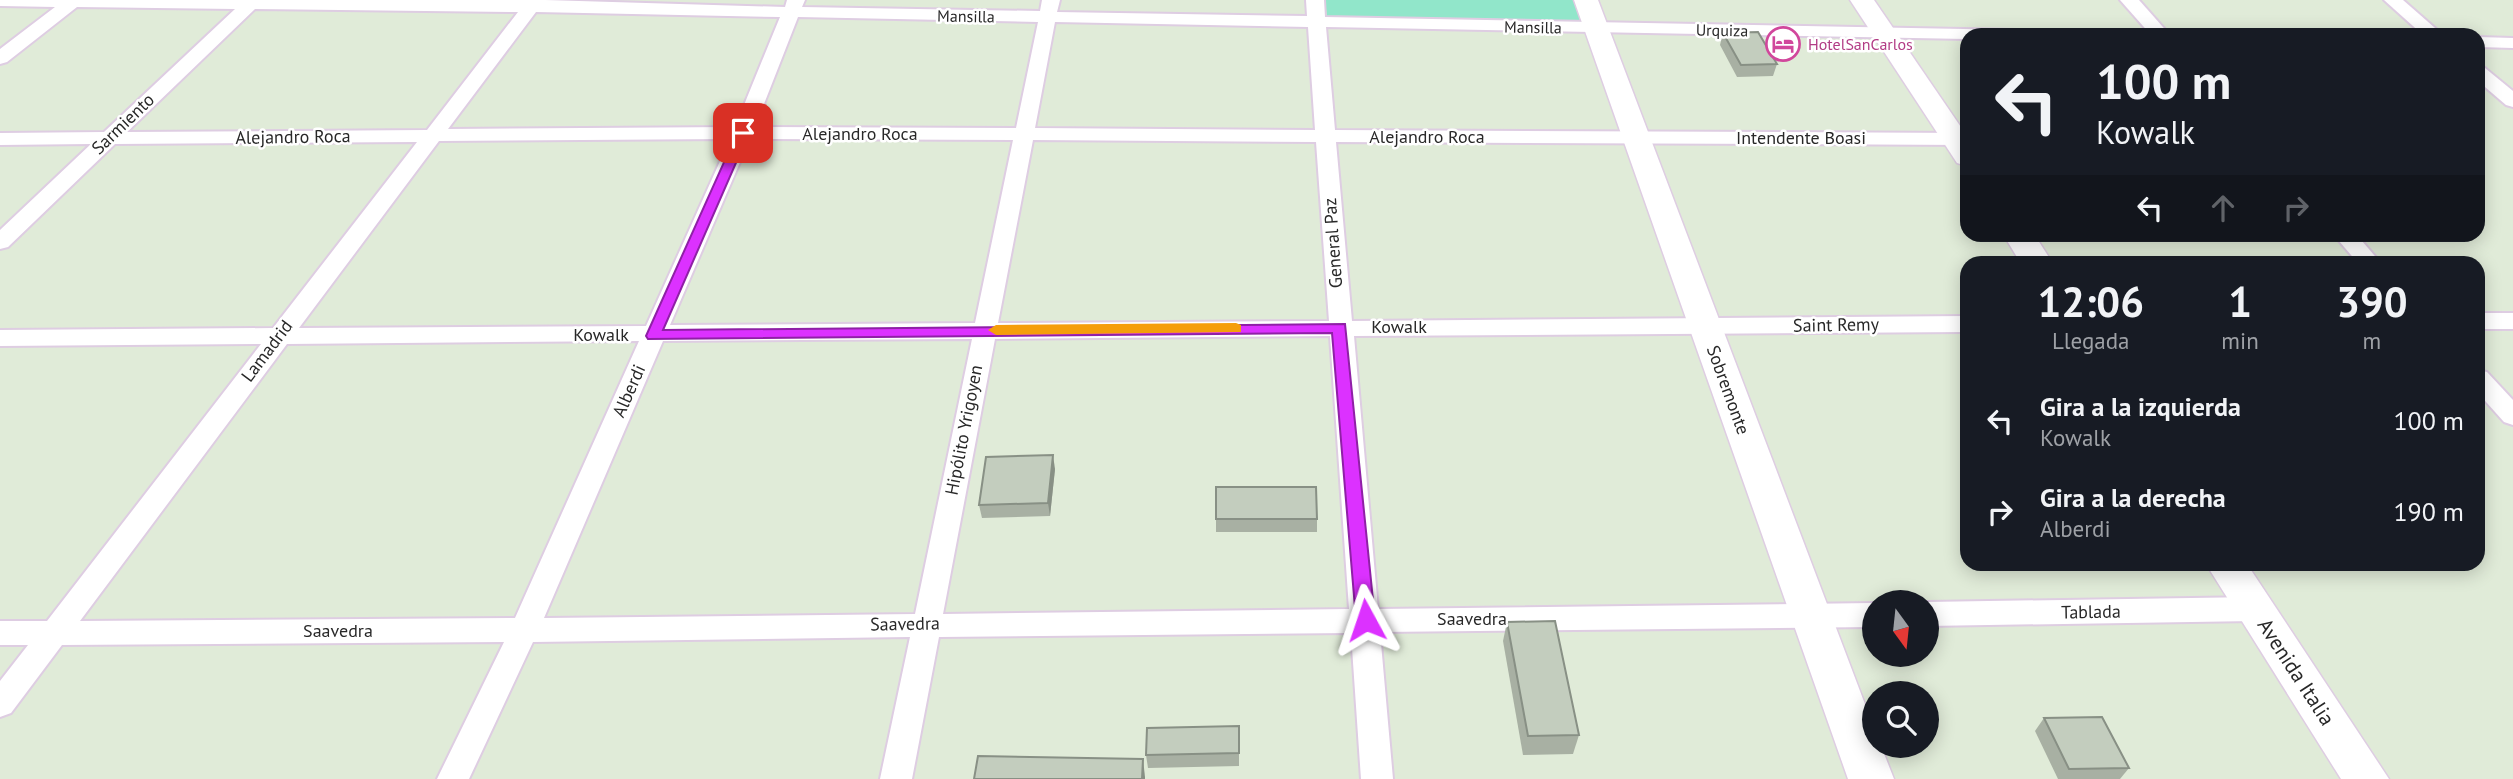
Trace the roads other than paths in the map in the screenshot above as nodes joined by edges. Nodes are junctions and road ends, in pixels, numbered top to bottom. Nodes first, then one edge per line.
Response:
1 (1862, 0) edge
2 (2129, 0) edge
3 (2393, 0) edge
4 (0, 1) edge
5 (29, 1) edge
6 (208, 2) edge
7 (71, 3) junction
8 (534, 4) edge
9 (248, 6) junction
10 (793, 6) edge
11 (1050, 9) edge
12 (1316, 11) edge
13 (1591, 14) edge
14 (2155, 28) edge
15 (2426, 28) edge
16 (1882, 32) junction
17 (1960, 34) edge
18 (2485, 42) edge
19 (2513, 43) edge
20 (0, 58) edge
21 (2485, 78) edge
22 (2513, 101) edge
23 (743, 133) junction
24 (1025, 134) junction
25 (432, 135) junction
26 (1325, 136) junction
27 (1636, 138) junction
28 (0, 139) edge
29 (106, 140) junction
30 (1960, 141) edge
31 (1960, 145) edge
32 (0, 242) edge
33 (2350, 242) edge
34 (2363, 256) edge
35 (2485, 321) edge
36 (2513, 321) edge
37 (1960, 324) edge
38 (1706, 327) junction
39 (1340, 328) junction
40 (984, 330) junction
41 (279, 334) junction
42 (653, 336) junction
43 (0, 338) edge
44 (2485, 386) edge
45 (2513, 416) edge
46 (2231, 571) edge
47 (2255, 609) junction
48 (1939, 614) edge
49 (1862, 615) edge
50 (1811, 616) junction
51 (1366, 620) junction
52 (926, 624) junction
53 (524, 630) junction
54 (0, 633) edge
55 (54, 633) junction
56 (0, 704) edge
57 (453, 779) edge
58 (895, 779) edge
59 (1377, 779) edge
60 (1871, 779) edge
61 (2366, 779) edge

1 - 16 main road
2 - 14 street
3 - 15 street
4 - 5 street, Mansilla
5 - 7 street, Mansilla
6 - 7 street, Mansilla
6 - 9 street, Mansilla
7 - 20 street
8 - 9 street, Mansilla
8 - 10 street, Mansilla
8 - 25 street, Lamadrid
9 - 29 street, Sarmiento
10 - 11 street, Mansilla
10 - 23 street, Alberdi
11 - 12 street, Mansilla
11 - 24 street, Hipólito Yrigoyen
12 - 13 street, Mansilla
12 - 26 street, General Paz
13 - 16 street, Urquiza
13 - 27 main road, Sobremonte
16 - 17 street, Urquiza
16 - 30 main road
18 - 19 street
21 - 22 street
23 - 24 street, Alejandro Roca
23 - 25 street, Alejandro Roca
23 - 42 street, Alberdi
24 - 26 street, Alejandro Roca
24 - 40 street, Hipólito Yrigoyen
25 - 29 street, Alejandro Roca
25 - 41 street, Lamadrid
26 - 27 street, Alejandro Roca
26 - 39 street, General Paz
27 - 31 street, Intendente Boasi
27 - 38 main road, Sobremonte
28 - 29 street, Alejandro Roca
29 - 32 street, Sarmiento
33 - 34 street
35 - 36 street
37 - 38 street, Saint Remy
38 - 39 street, Kowalk
38 - 50 main road, Sobremonte
39 - 40 street, Kowalk
39 - 51 street, General Paz
40 - 42 street, Kowalk
40 - 52 street, Hipólito Yrigoyen
41 - 42 street, Kowalk
41 - 43 street, Kowalk
41 - 55 street, Lamadrid
42 - 53 street, Alberdi
44 - 45 street
46 - 47 main road, Avenida Italia
47 - 48 street, Tablada
47 - 61 main road, Avenida Italia
49 - 50 street
50 - 51 street, Saavedra
50 - 60 main road, Sobremonte
51 - 52 street, Saavedra
51 - 59 street, General Paz
52 - 53 street, Saavedra
52 - 58 street, Hipólito Yrigoyen
53 - 55 street, Saavedra
53 - 57 street, Alberdi
54 - 55 street, Saavedra
55 - 56 street, Lamadrid

